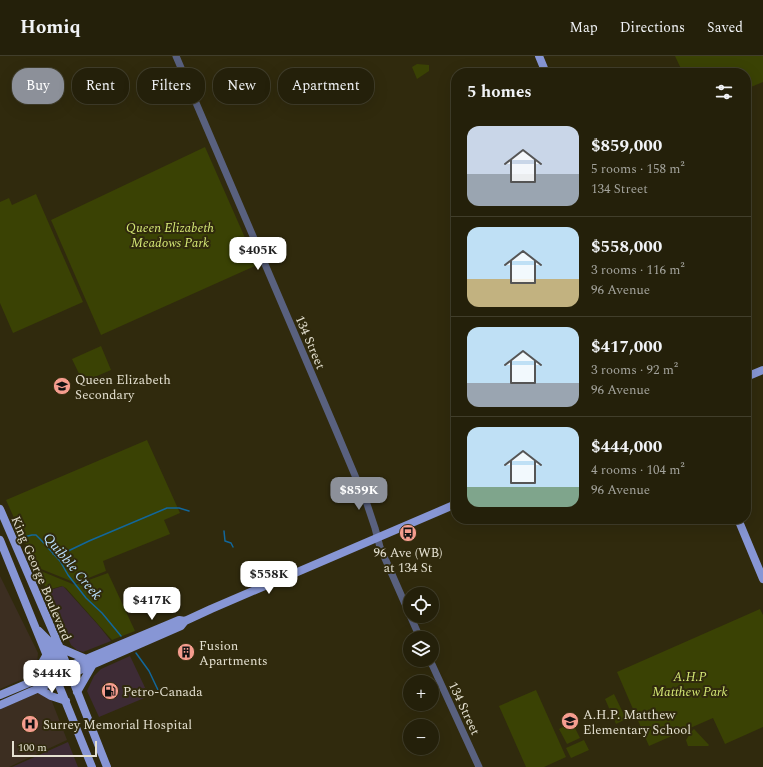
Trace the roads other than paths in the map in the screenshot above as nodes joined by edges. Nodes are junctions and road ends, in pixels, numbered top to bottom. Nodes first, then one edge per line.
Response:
1 (176, 56) edge
2 (539, 56) edge
3 (544, 68) edge
4 (763, 370) edge
5 (751, 375) edge
6 (451, 506) edge
7 (0, 509) edge
8 (740, 524) edge
9 (378, 538) junction
10 (0, 540) edge
11 (763, 579) edge
12 (185, 621) junction
13 (36, 628) junction
14 (417, 631) edge
15 (60, 648) junction
16 (47, 654) junction
17 (86, 659) junction
18 (92, 666) junction
19 (433, 667) edge
20 (60, 670) junction
21 (64, 678) junction
22 (35, 680) junction
23 (39, 689) junction
24 (77, 692) junction
25 (0, 695) edge
26 (66, 701) junction
27 (0, 705) edge
28 (92, 767) edge
29 (108, 767) edge
30 (479, 767) edge

1 - 9 street, 134 Street
2 - 3 main road
4 - 5 main road
6 - 9 main road
7 - 15 main road, King George Boulevard
8 - 11 main road
9 - 12 main road
9 - 14 street, 134 Street
10 - 13 main road, King George Boulevard
12 - 17 main road
12 - 18 main road
13 - 16 main road, King George Boulevard
13 - 20 main road
15 - 17 main road
15 - 20 main road, King George Boulevard
16 - 20 main road, King George Boulevard
16 - 22 main road
17 - 20 main road
18 - 21 main road
18 - 24 main road
19 - 30 street, 134 Street
20 - 21 main road, King George Boulevard
20 - 21 main road, King George Boulevard
20 - 22 main road
21 - 23 main road
21 - 24 main road, King George Boulevard
21 - 26 main road, King George Boulevard
22 - 25 main road
23 - 26 main road
23 - 27 main road
24 - 29 main road, King George Boulevard
26 - 28 main road, King George Boulevard

